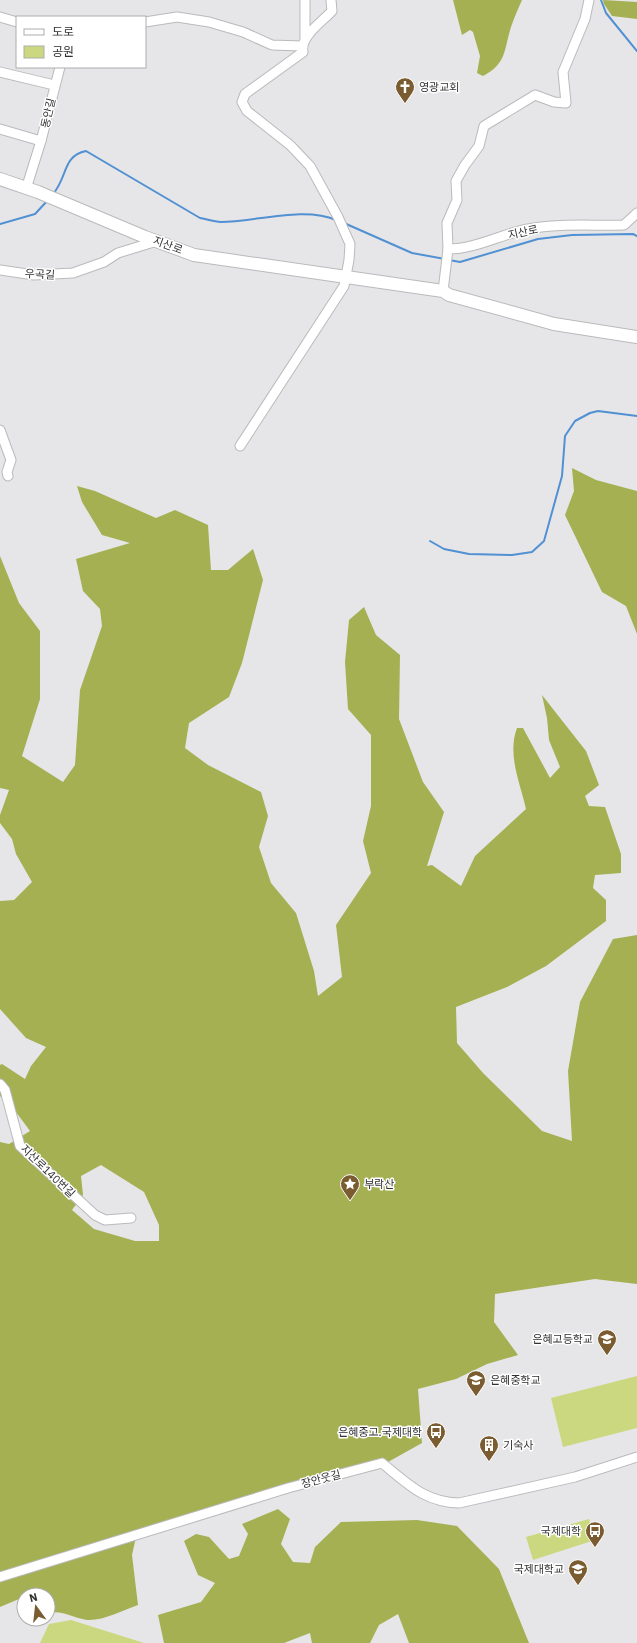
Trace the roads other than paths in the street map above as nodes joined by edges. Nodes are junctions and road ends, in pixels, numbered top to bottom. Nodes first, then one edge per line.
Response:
1 (305, 0) edge
2 (331, 0) edge
3 (589, 0) edge
4 (0, 17) edge
5 (16, 22) edge
6 (146, 22) edge
7 (304, 42) junction
8 (60, 68) edge
9 (0, 72) edge
10 (54, 85) junction
11 (0, 128) edge
12 (41, 140) junction
13 (0, 179) edge
14 (26, 189) junction
15 (637, 213) edge
16 (157, 241) junction
17 (447, 256) junction
18 (0, 270) edge
19 (344, 277) junction
20 (443, 291) junction
21 (637, 337) edge
22 (0, 430) edge
23 (240, 446) dead end
24 (8, 476) dead end
25 (0, 1084) edge
26 (131, 1218) dead end
27 (637, 1458) edge
28 (0, 1577) edge

1 - 7 street
2 - 7 street
3 - 17 street
4 - 5 street
6 - 7 street
7 - 19 street
8 - 10 street, 동안길
9 - 10 street, 동안길
10 - 12 street, 동안길
11 - 12 street, 동안길
12 - 14 street, 동안길
13 - 14 main road, 지산로
14 - 16 main road, 지산로
15 - 17 street, 지산로
16 - 18 street, 우곡길
16 - 19 main road, 지산로
17 - 20 street
19 - 20 main road, 지산로
19 - 23 street
20 - 21 main road, 지산로
22 - 24 street
25 - 26 street, 지산로140번길
27 - 28 street, 장안웃길

